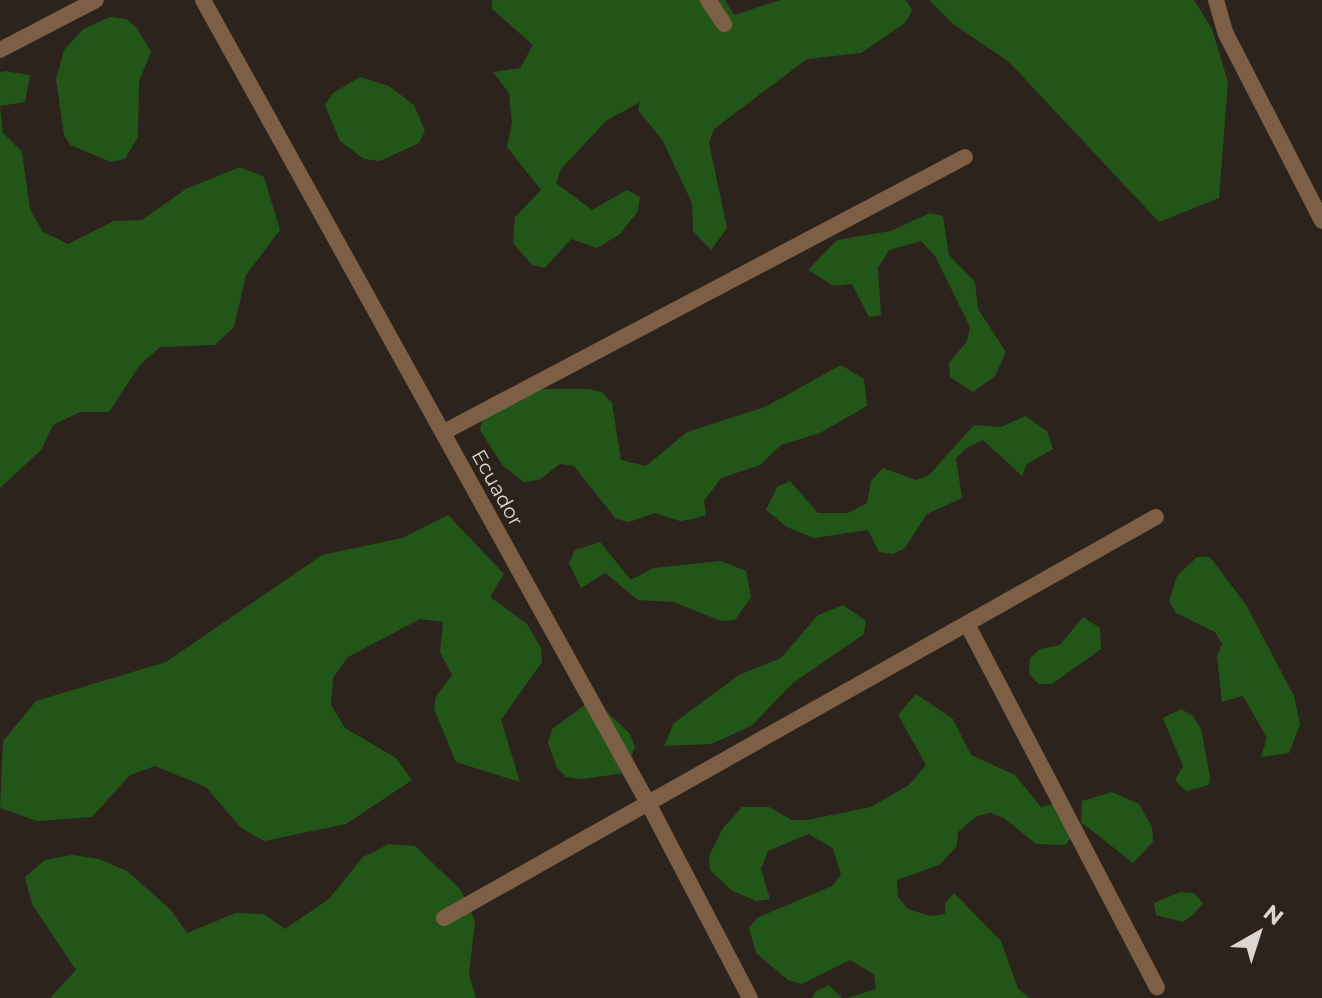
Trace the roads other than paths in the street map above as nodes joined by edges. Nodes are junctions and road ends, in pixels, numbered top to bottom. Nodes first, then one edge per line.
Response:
1 (96, 0) edge
2 (203, 0) edge
3 (708, 0) edge
4 (1216, 0) edge
5 (724, 24) dead end
6 (0, 50) edge
7 (965, 157) dead end
8 (1322, 221) edge
9 (444, 432) junction
10 (1156, 517) dead end
11 (967, 624) junction
12 (648, 803) junction
13 (444, 918) dead end
14 (1157, 987) dead end
15 (750, 998) edge

1 - 6 street
2 - 9 street, Ecuador
3 - 5 street
4 - 8 street
7 - 9 street
9 - 12 street, Ecuador
10 - 11 street
11 - 12 street
11 - 14 street
12 - 13 street
12 - 15 street, Ecuador

